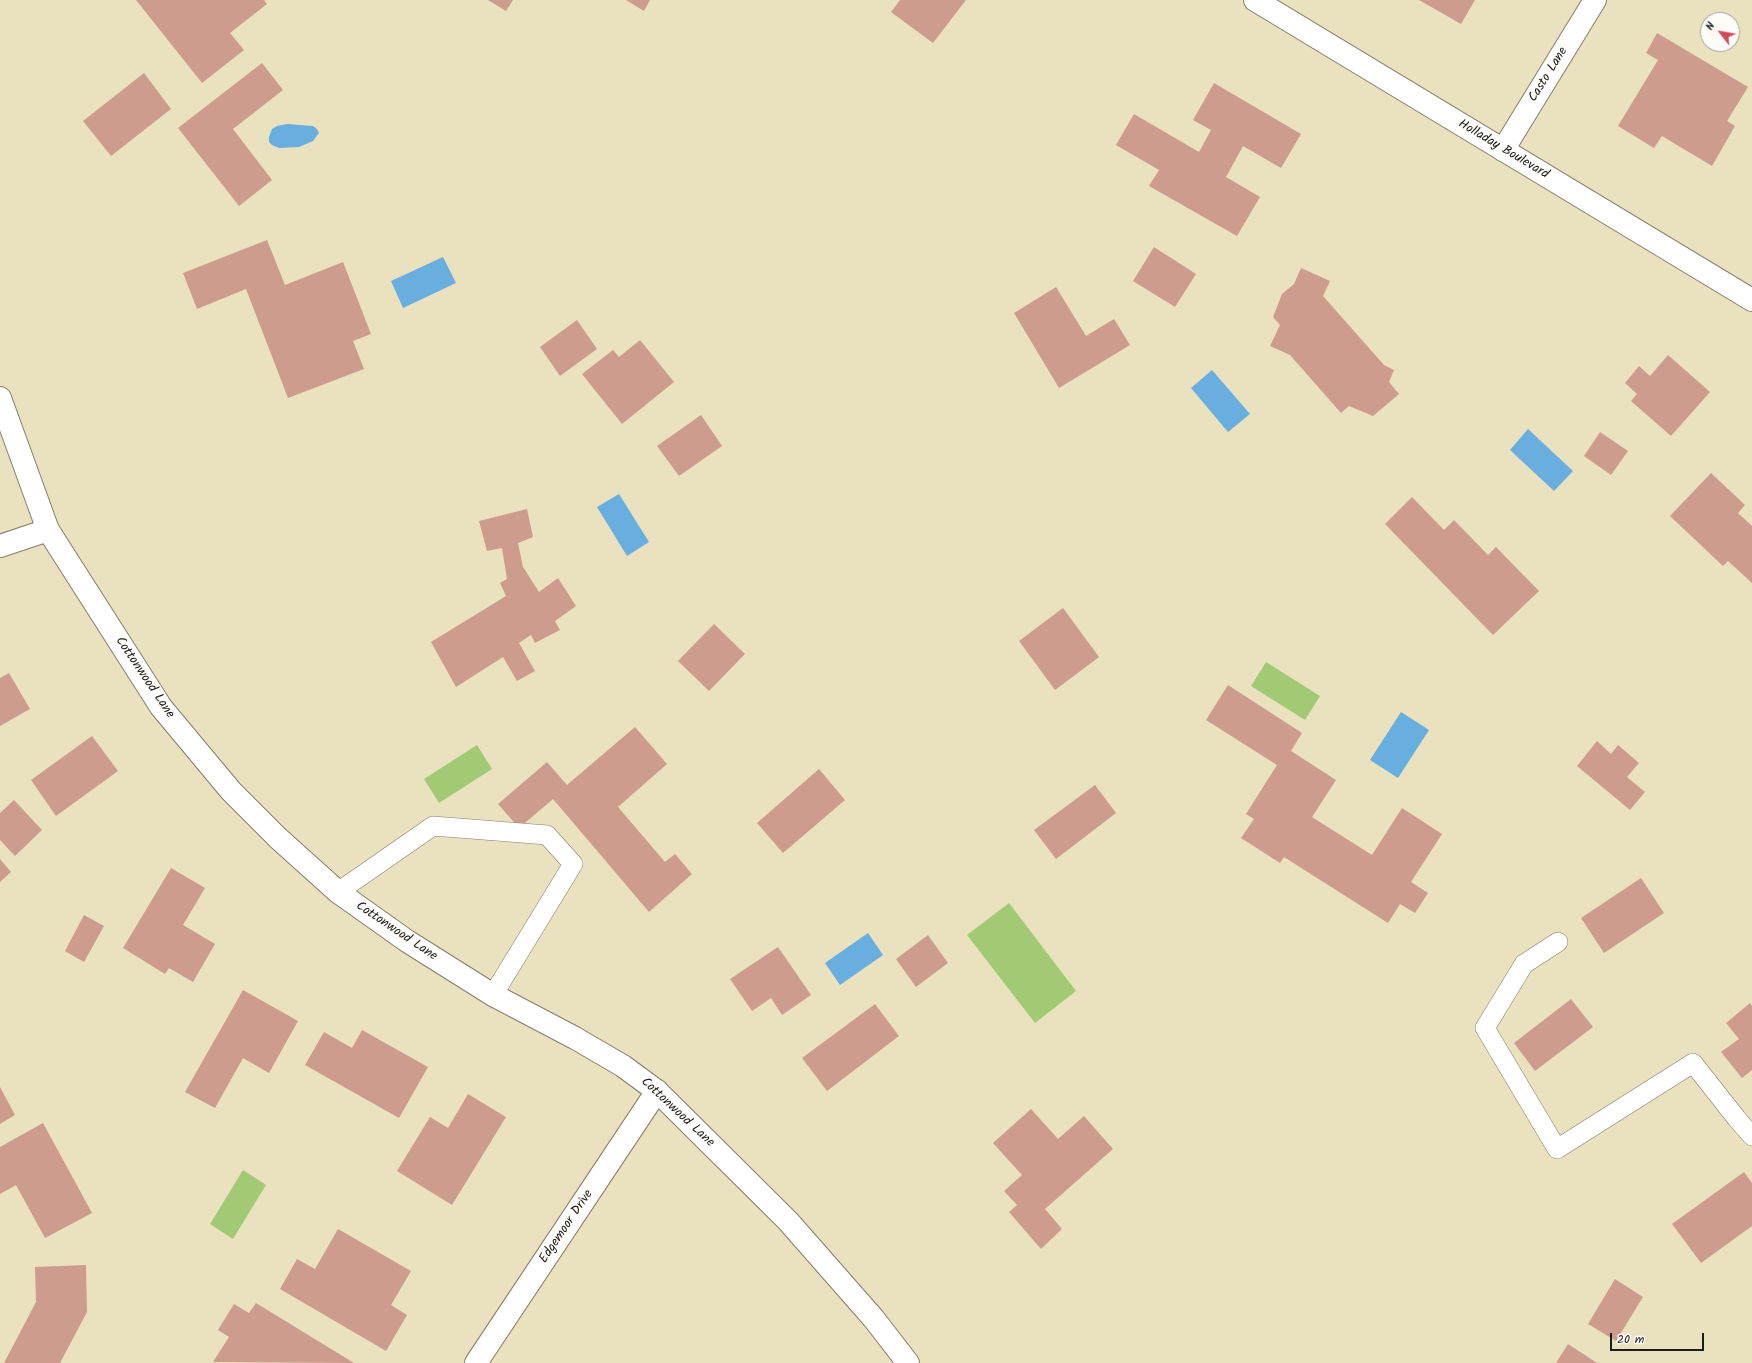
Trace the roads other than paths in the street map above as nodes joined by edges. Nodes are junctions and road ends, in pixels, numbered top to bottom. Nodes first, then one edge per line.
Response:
1 (1255, 0) edge
2 (1595, 0) edge
3 (1503, 150) junction
4 (1752, 300) edge
5 (0, 398) edge
6 (48, 530) junction
7 (0, 546) edge
8 (338, 892) junction
9 (1558, 942) dead end
10 (493, 995) junction
11 (657, 1092) junction
12 (1752, 1136) edge
13 (476, 1363) edge
14 (908, 1363) edge

1 - 3 street, Holladay Boulevard
2 - 3 street, Casto Lane
3 - 4 street, Holladay Boulevard
5 - 6 street, Cottonwood Lane
6 - 7 street
6 - 8 street, Cottonwood Lane
8 - 10 street, Cottonwood Lane
8 - 10 lane
9 - 12 lane
10 - 11 street, Cottonwood Lane
11 - 13 street, Edgemoor Drive
11 - 14 street, Cottonwood Lane

